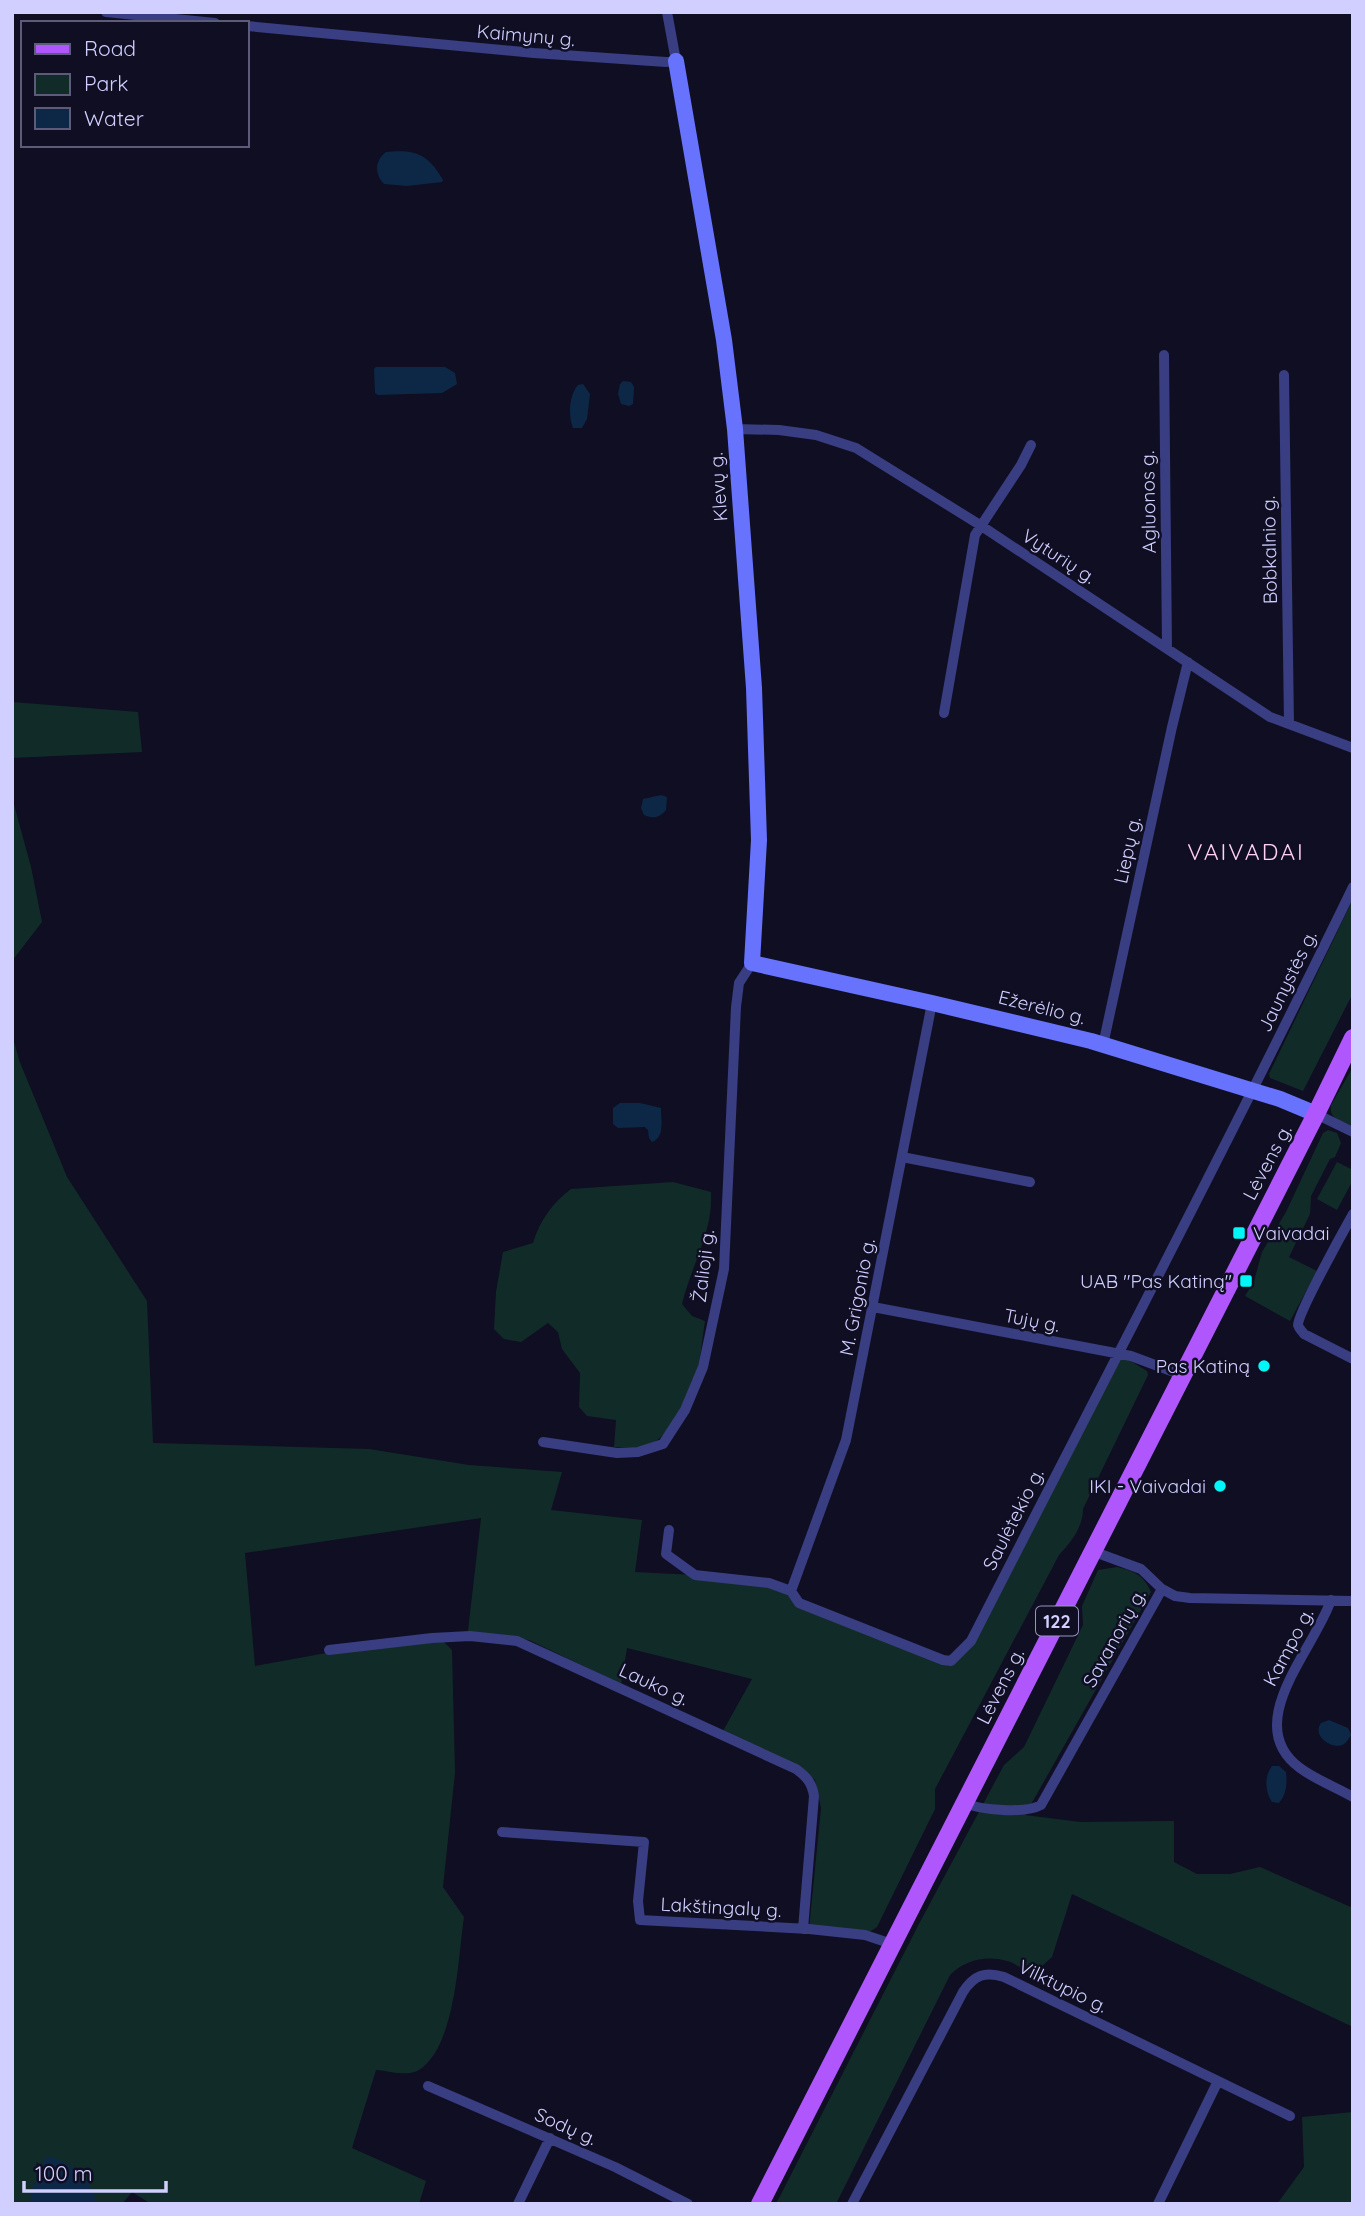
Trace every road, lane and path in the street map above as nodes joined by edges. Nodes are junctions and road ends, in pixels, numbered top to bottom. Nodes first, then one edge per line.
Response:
1 (106, 12) edge
2 (667, 12) edge
3 (195, 21) edge
4 (248, 26) edge
5 (676, 61) junction
6 (1164, 355) dead end
7 (1284, 375) dead end
8 (735, 429) junction
9 (1031, 446) dead end
10 (980, 526) junction
11 (1167, 648) junction
12 (1188, 662) junction
13 (944, 713) dead end
14 (1289, 724) junction
15 (1353, 748) edge
16 (1353, 887) edge
17 (752, 962) junction
18 (932, 1003) junction
19 (1353, 1038) edge
20 (1103, 1045) junction
21 (1253, 1091) junction
22 (1316, 1114) junction
23 (1353, 1132) edge
24 (902, 1157) junction
25 (1030, 1182) dead end
26 (1353, 1214) edge
27 (873, 1307) junction
28 (1119, 1354) junction
29 (1353, 1359) edge
30 (1182, 1374) junction
31 (543, 1442) dead end
32 (669, 1530) dead end
33 (1092, 1551) junction
34 (1162, 1589) junction
35 (791, 1591) junction
36 (1331, 1601) junction
37 (1353, 1601) edge
38 (329, 1650) dead end
39 (1353, 1797) edge
40 (964, 1803) junction
41 (502, 1832) dead end
42 (803, 1929) junction
43 (892, 1944) junction
44 (1218, 2081) junction
45 (428, 2086) dead end
46 (1290, 2116) dead end
47 (551, 2138) junction
48 (518, 2204) edge
49 (688, 2204) edge
50 (760, 2204) edge
51 (852, 2204) edge
52 (1158, 2204) edge

1 - 3 street
2 - 5 street, Klevų g.
4 - 5 street, Kaimynų g.
5 - 8 main road, Klevų g.
6 - 11 street, Agluonos g.
7 - 14 street, Bobkalnio g.
8 - 10 street, Vyturių g.
8 - 17 main road, Klevų g.
9 - 10 street
10 - 11 street, Vyturių g.
10 - 13 street
11 - 12 street, Vyturių g.
12 - 14 street, Vyturių g.
12 - 20 street, Liepų g.
14 - 15 street, Vyturių g.
16 - 21 street, Jaunystės g.
17 - 18 main road, Ežerėlio g.
17 - 31 street, Žalioji g.
18 - 20 main road, Ežerėlio g.
18 - 24 street, M. Grigonio g.
19 - 22 main road, Lėvens g. / 122
20 - 21 main road, Ežerėlio g.
21 - 22 main road, Ežerėlio g.
21 - 28 street, Saulėtekio g.
22 - 23 street
22 - 30 main road, Lėvens g. / 122
24 - 25 street
24 - 27 street, M. Grigonio g.
26 - 29 street
27 - 28 street, Tujų g.
27 - 35 street, M. Grigonio g.
28 - 30 street, Tujų g.
28 - 35 street, Saulėtekio g.
30 - 33 main road, Lėvens g. / 122
32 - 35 street, Saulėtekio g.
33 - 34 street
33 - 40 main road, Lėvens g. / 122
34 - 36 street, Savanorių g.
34 - 40 street, Savanorių g.
36 - 37 street, Savanorių g.
36 - 39 street, Kampo g.
38 - 42 street, Lauko g.
40 - 43 main road, Lėvens g. / 122
41 - 42 street, Lakštingalų g.
42 - 43 street, Lakštingalų g.
43 - 50 main road, Lėvens g. / 122
44 - 46 street, Vilktupio g.
44 - 51 street, Vilktupio g.
44 - 52 street
45 - 47 street, Sodų g.
47 - 48 street
47 - 49 street, Sodų g.

